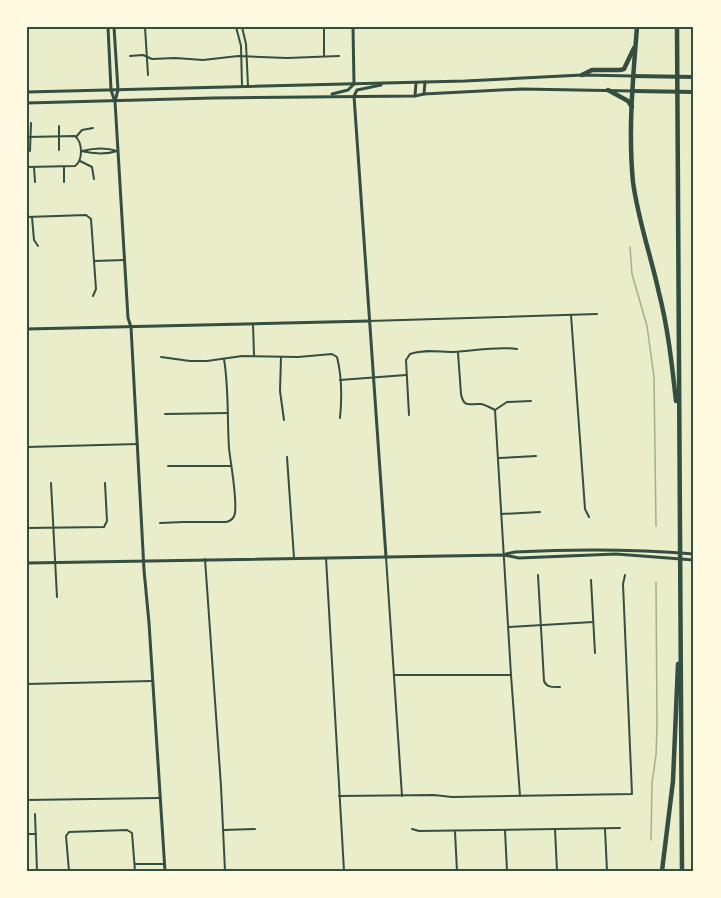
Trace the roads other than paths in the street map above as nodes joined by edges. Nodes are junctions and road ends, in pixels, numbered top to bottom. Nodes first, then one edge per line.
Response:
1 (108, 27) edge
2 (114, 27) edge
3 (145, 27) edge
4 (236, 27) edge
5 (242, 27) edge
6 (324, 27) edge
7 (353, 27) edge
8 (637, 27) edge
9 (676, 27) edge
10 (636, 46) junction
11 (130, 56) dead end
12 (147, 56) junction
13 (242, 56) junction
14 (247, 56) junction
15 (324, 56) junction
16 (339, 56) dead end
17 (148, 75) dead end
18 (582, 75) junction
19 (633, 76) junction
20 (694, 77) edge
21 (416, 82) junction
22 (425, 82) junction
23 (389, 83) junction
24 (354, 84) junction
25 (242, 86) junction
26 (248, 86) junction
27 (111, 90) junction
28 (118, 90) junction
29 (608, 90) junction
30 (633, 91) junction
31 (27, 92) edge
32 (694, 92) edge
33 (424, 94) junction
34 (326, 96) junction
35 (354, 96) junction
36 (415, 96) junction
37 (115, 101) junction
38 (27, 103) edge
39 (632, 108) junction
40 (31, 123) dead end
41 (59, 126) dead end
42 (93, 128) dead end
43 (59, 136) junction
44 (29, 137) edge
45 (76, 137) junction
46 (59, 150) dead end
47 (30, 151) dead end
48 (80, 151) junction
49 (117, 151) junction
50 (80, 161) junction
51 (63, 166) junction
52 (27, 167) edge
53 (34, 167) junction
54 (94, 179) dead end
55 (35, 182) dead end
56 (64, 182) dead end
57 (27, 217) edge
58 (32, 217) junction
59 (38, 246) dead end
60 (124, 260) junction
61 (94, 261) junction
62 (93, 296) dead end
63 (597, 314) dead end
64 (571, 315) junction
65 (369, 321) junction
66 (254, 324) junction
67 (131, 327) junction
68 (27, 329) edge
69 (517, 349) dead end
70 (458, 351) junction
71 (254, 356) junction
72 (161, 357) dead end
73 (281, 357) junction
74 (224, 358) junction
75 (407, 375) junction
76 (373, 377) junction
77 (340, 380) junction
78 (531, 401) dead end
79 (495, 411) junction
80 (228, 413) junction
81 (165, 414) dead end
82 (409, 415) dead end
83 (340, 418) dead end
84 (285, 420) dead end
85 (679, 428) junction
86 (138, 444) junction
87 (27, 447) edge
88 (536, 456) dead end
89 (287, 457) dead end
90 (499, 458) junction
91 (168, 466) dead end
92 (231, 466) junction
93 (51, 483) dead end
94 (105, 483) dead end
95 (540, 512) dead end
96 (501, 514) junction
97 (589, 517) dead end
98 (160, 523) dead end
99 (27, 528) edge
100 (54, 528) junction
101 (504, 555) junction
102 (694, 555) edge
103 (386, 557) junction
104 (294, 558) junction
105 (326, 558) junction
106 (205, 559) junction
107 (694, 560) edge
108 (144, 561) junction
109 (55, 562) junction
110 (27, 563) edge
111 (538, 575) dead end
112 (625, 575) dead end
113 (591, 580) dead end
114 (57, 597) dead end
115 (593, 622) junction
116 (541, 625) junction
117 (509, 627) junction
118 (680, 634) junction
119 (594, 653) dead end
120 (395, 675) junction
121 (511, 675) junction
122 (152, 681) junction
123 (27, 684) edge
124 (560, 687) dead end
125 (339, 796) junction
126 (402, 796) junction
127 (520, 796) junction
128 (159, 798) junction
129 (27, 800) edge
130 (35, 814) dead end
131 (605, 828) junction
132 (620, 828) dead end
133 (255, 829) dead end
134 (412, 829) dead end
135 (555, 829) junction
136 (223, 830) junction
137 (505, 830) junction
138 (455, 831) junction
139 (27, 834) edge
140 (36, 834) junction
141 (135, 864) junction
142 (164, 864) junction
143 (37, 871) edge
144 (69, 871) edge
145 (135, 871) edge
146 (165, 871) edge
147 (225, 871) edge
148 (344, 871) edge
149 (457, 871) edge
150 (507, 871) edge
151 (557, 871) edge
152 (607, 871) edge
153 (662, 871) edge
154 (682, 871) edge

1 - 27 street
2 - 28 street
3 - 12 street
4 - 13 street
5 - 14 street
6 - 15 street
7 - 24 street
8 - 10 highway
9 - 85 highway
10 - 18 highway
10 - 19 highway
11 - 12 street
12 - 13 street
12 - 17 street
13 - 14 street
13 - 25 street
14 - 15 street
14 - 26 street
15 - 16 street
18 - 19 street
18 - 22 street
19 - 20 main road
19 - 30 highway
21 - 22 street
21 - 23 street
21 - 36 street
22 - 33 street
23 - 24 street
23 - 35 street
24 - 26 street
24 - 34 street
25 - 26 street
25 - 28 street
27 - 28 street
27 - 31 street
27 - 37 street
28 - 37 street
29 - 30 street
29 - 33 street
29 - 39 highway
30 - 32 main road
30 - 39 highway
33 - 36 street
34 - 35 street
34 - 37 street
35 - 36 street
35 - 65 street
37 - 38 street
37 - 49 street
39 - 85 highway
40 - 44 street
41 - 43 street
42 - 45 street
43 - 44 street
43 - 45 street
43 - 46 street
44 - 47 street
45 - 48 street
48 - 49 street
48 - 49 street
48 - 50 street
49 - 60 street
50 - 51 street
50 - 54 street
51 - 53 street
51 - 56 street
52 - 53 street
53 - 55 street
57 - 58 street
58 - 59 street
58 - 61 street
60 - 61 street
60 - 67 street
61 - 62 street
63 - 64 street
64 - 65 street
64 - 97 street
65 - 66 street
65 - 76 street
66 - 67 street
66 - 71 street
67 - 68 street
67 - 86 street
69 - 70 street
70 - 75 street
70 - 79 street
71 - 73 street
71 - 74 street
72 - 74 street
73 - 77 street
73 - 84 street
74 - 80 street
75 - 76 street
75 - 82 street
76 - 77 street
76 - 103 street
77 - 83 street
78 - 79 street
79 - 90 street
80 - 81 street
80 - 92 street
85 - 118 highway
86 - 87 street
86 - 108 street
88 - 90 street
89 - 104 street
90 - 96 street
91 - 92 street
92 - 98 street
93 - 100 street
94 - 100 street
95 - 96 street
96 - 101 street
99 - 100 street
100 - 109 street
101 - 102 street
101 - 103 street
101 - 107 street
101 - 117 street
103 - 105 street
103 - 120 street
104 - 105 street
104 - 106 street
105 - 125 street
106 - 108 street
106 - 136 street
108 - 109 street
108 - 122 street
109 - 110 street
109 - 114 street
111 - 116 street
112 - 127 street
113 - 115 street
115 - 116 street
115 - 119 street
116 - 117 street
116 - 124 street
117 - 121 street
118 - 153 highway
118 - 154 highway
120 - 121 street
120 - 126 street
121 - 127 street
122 - 123 street
122 - 128 street
125 - 126 street
125 - 148 street
126 - 127 street
128 - 129 street
128 - 142 street
130 - 140 street
131 - 132 street
131 - 135 street
131 - 152 street
133 - 136 street
134 - 138 street
135 - 137 street
135 - 151 street
136 - 147 street
137 - 138 street
137 - 150 street
138 - 149 street
139 - 140 street
140 - 143 street
141 - 142 street
141 - 144 street
141 - 145 street
142 - 146 street

